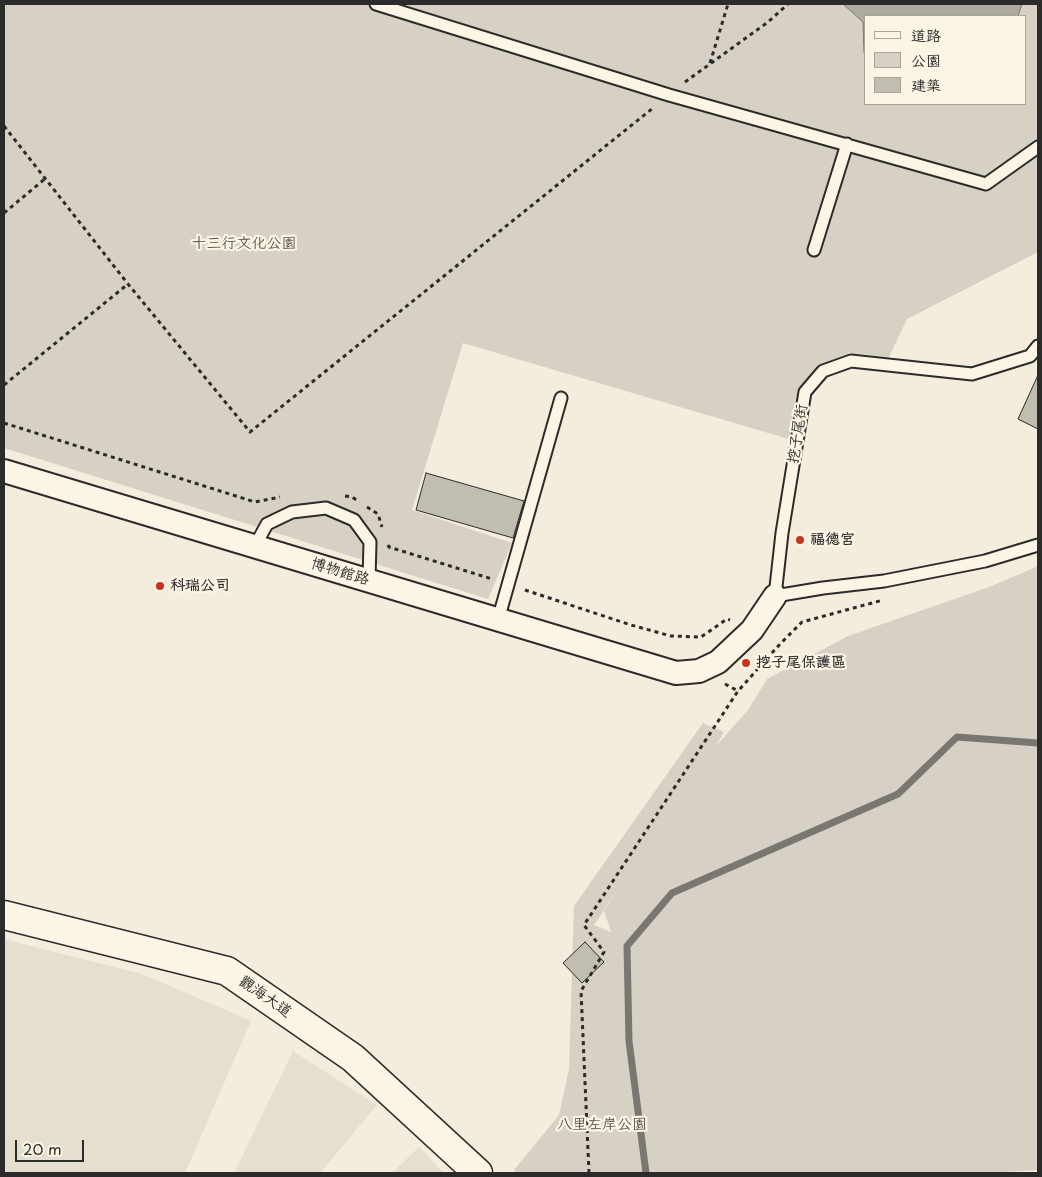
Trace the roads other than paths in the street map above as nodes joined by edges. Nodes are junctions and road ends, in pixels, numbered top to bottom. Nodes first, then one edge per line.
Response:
1 (376, 4) edge
2 (847, 144) junction
3 (1038, 147) edge
4 (814, 250) dead end
5 (1038, 346) edge
6 (561, 398) dead end
7 (4, 471) edge
8 (1038, 544) edge
9 (255, 546) junction
10 (369, 580) junction
11 (775, 596) junction
12 (498, 620) junction
13 (676, 673) joint
14 (4, 915) edge
15 (478, 1173) edge

1 - 2 lane
2 - 3 lane
2 - 4 lane
5 - 11 lane, 挖子尾街
6 - 12 lane
7 - 9 street, 博物館路
8 - 11 lane
9 - 10 street, 博物館路
9 - 10 lane
10 - 12 street, 博物館路
11 - 13 street, 挖子尾街
12 - 13 street, 博物館路
14 - 15 street, 觀海大道

